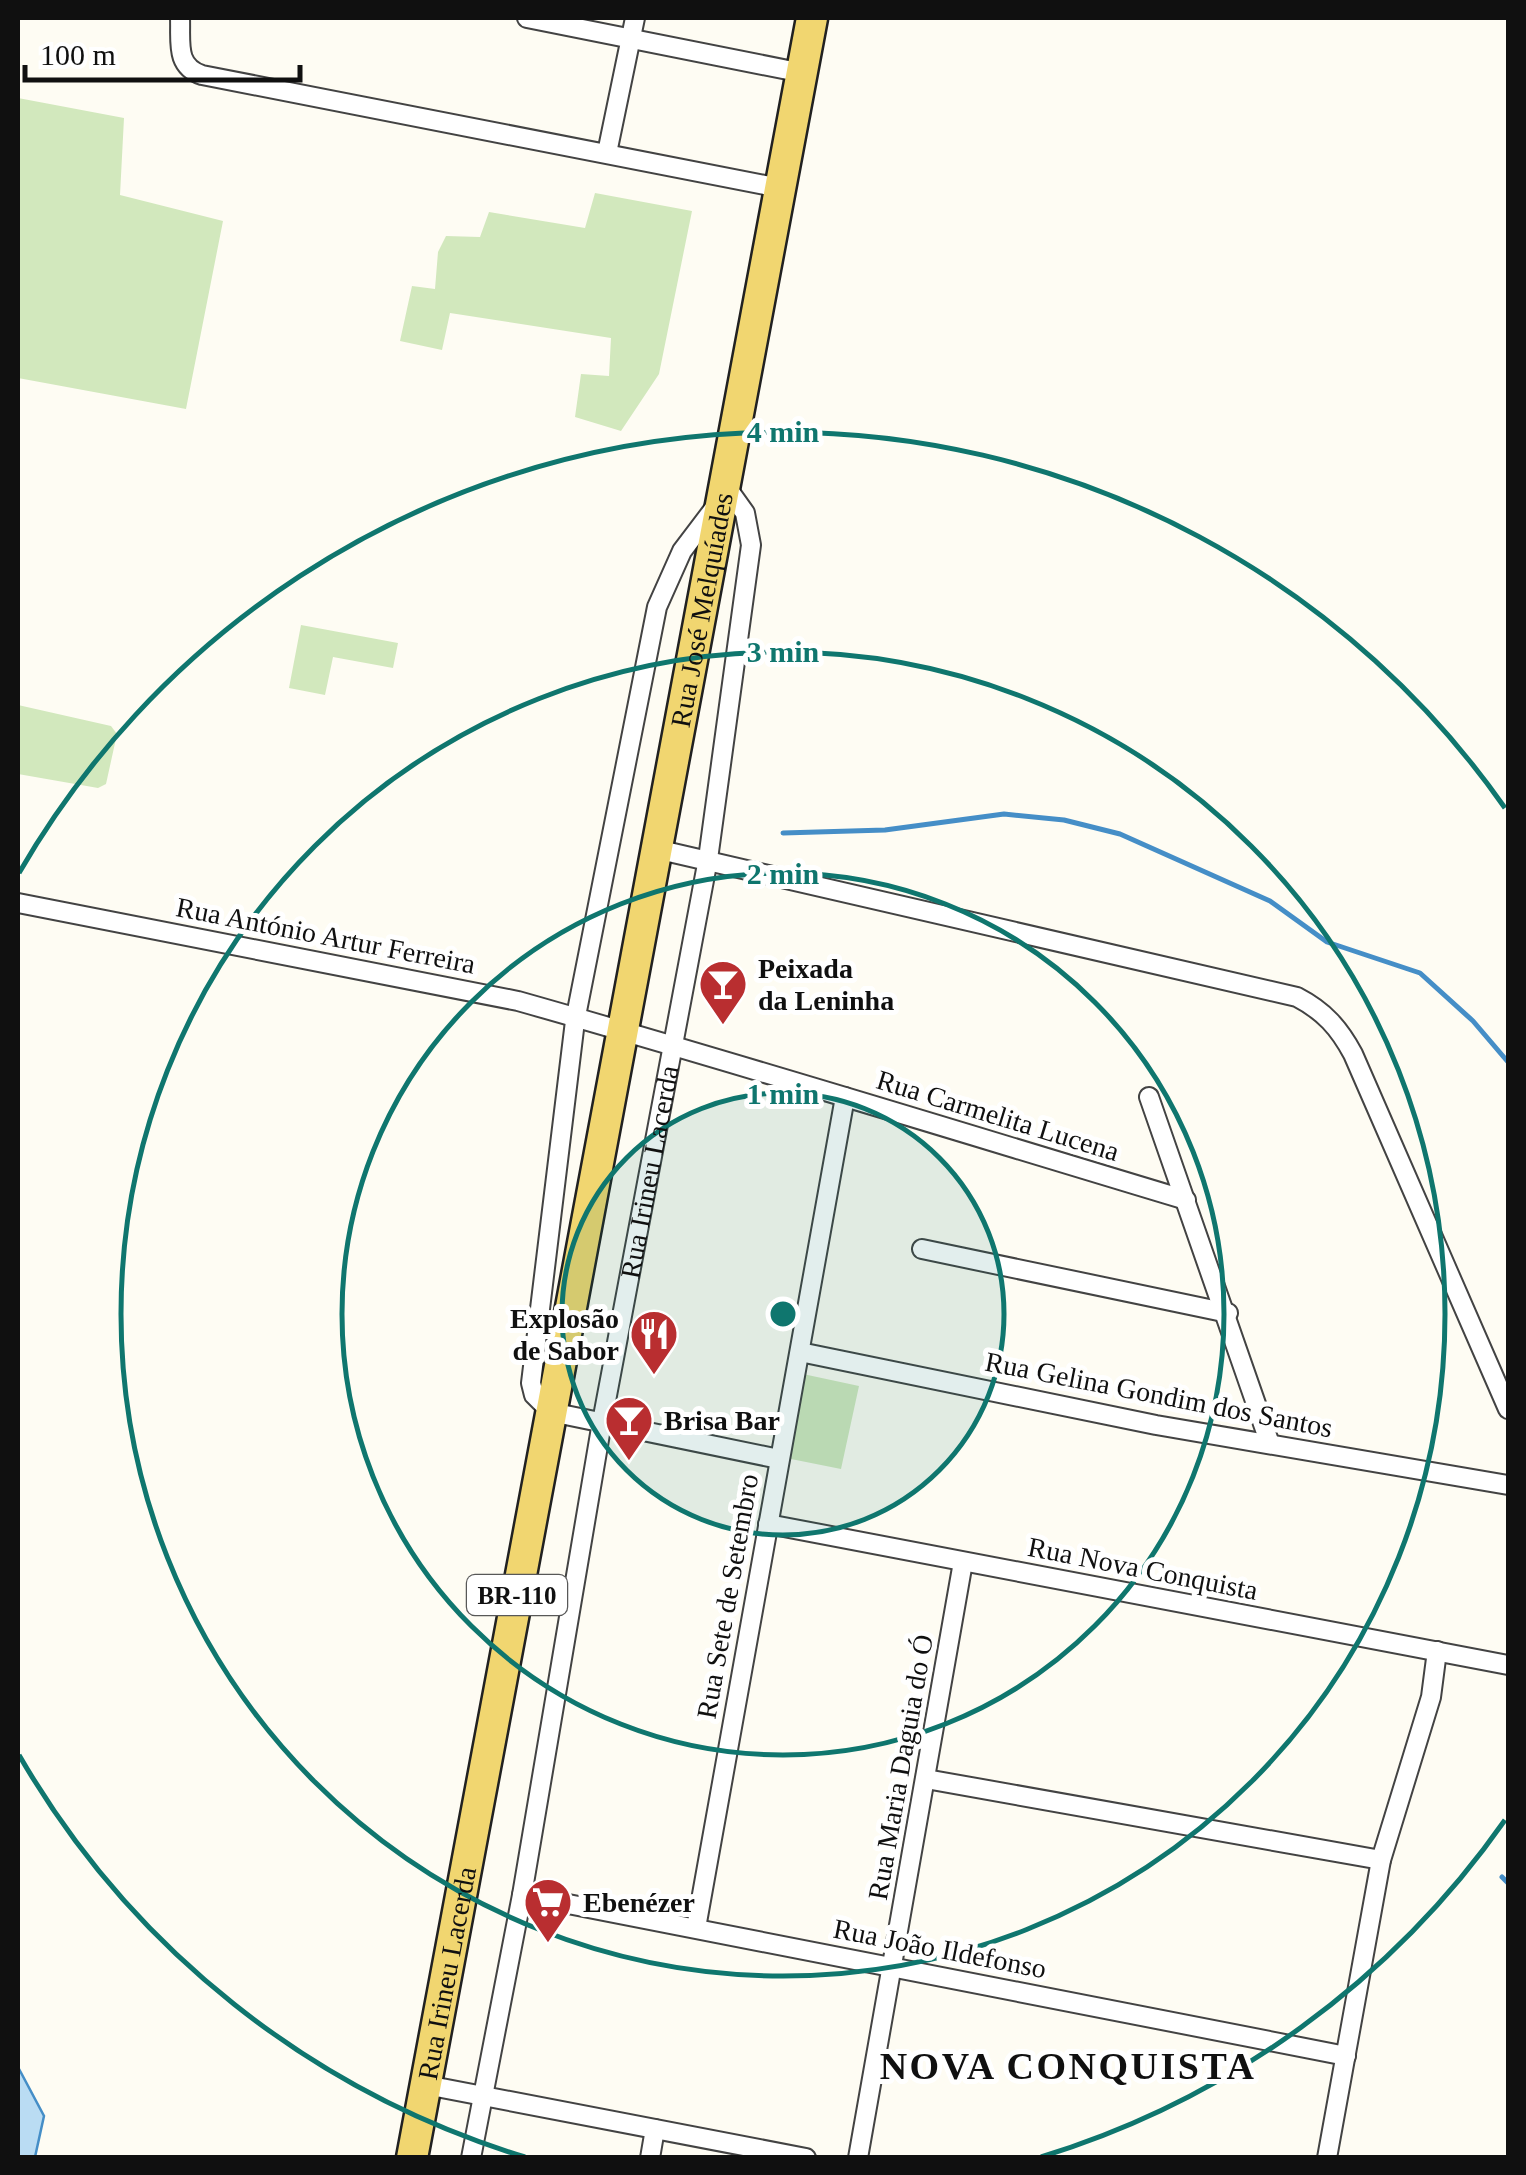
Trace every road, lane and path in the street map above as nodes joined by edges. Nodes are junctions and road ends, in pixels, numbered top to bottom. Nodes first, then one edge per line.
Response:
1 (180, 18) edge
2 (526, 18) edge
3 (635, 18) edge
4 (812, 18) edge
5 (632, 38) junction
6 (802, 73) junction
7 (608, 154) junction
8 (780, 188) junction
9 (724, 492) junction
10 (656, 848) junction
11 (708, 859) junction
12 (18, 903) edge
13 (575, 1021) junction
14 (622, 1032) junction
15 (674, 1044) junction
16 (846, 1097) junction
17 (1149, 1097) dead end
18 (1186, 1200) junction
19 (922, 1249) dead end
20 (1228, 1313) junction
21 (800, 1352) junction
22 (1508, 1409) edge
23 (551, 1412) junction
24 (602, 1422) junction
25 (1270, 1444) junction
26 (779, 1459) junction
27 (1508, 1485) edge
28 (768, 1524) junction
29 (963, 1562) junction
30 (1437, 1651) junction
31 (1508, 1665) edge
32 (926, 1779) junction
33 (1381, 1860) junction
34 (522, 1895) junction
35 (696, 1928) junction
36 (892, 1968) junction
37 (1346, 2056) junction
38 (426, 2085) junction
39 (482, 2096) junction
40 (655, 2129) junction
41 (412, 2158) edge
42 (472, 2158) edge
43 (650, 2158) edge
44 (806, 2158) edge
45 (858, 2158) edge
46 (1327, 2158) edge

1 - 7 street
2 - 5 street
3 - 5 street
4 - 6 main road, Rua José Melquíades / BR-110
5 - 6 street
5 - 7 street
6 - 8 main road, Rua José Melquíades / BR-110
7 - 8 street
8 - 9 main road, Rua José Melquíades / BR-110
9 - 10 main road, Rua José Melquíades / BR-110
9 - 11 street, Rua Irineu Lacerda
9 - 13 street
10 - 11 street
10 - 14 main road, Rua Irineu Lacerda / BR-110
11 - 15 street, Rua Irineu Lacerda
11 - 22 street
12 - 13 street, Rua António Artur Ferreira
13 - 14 street, Rua António Artur Ferreira
13 - 23 street
14 - 15 street, Rua Carmelita Lucena
14 - 23 main road, Rua Irineu Lacerda / BR-110
15 - 16 street, Rua Carmelita Lucena
15 - 24 street, Rua Irineu Lacerda
16 - 18 street, Rua Carmelita Lucena
16 - 21 street, Rua Sete de Setembro
17 - 18 street, Rua Carmelita Lucena
18 - 20 street, Rua Carmelita Lucena
19 - 20 street
20 - 25 street, Rua Carmelita Lucena
21 - 25 street, Rua Gelina Gondim dos Santos
21 - 26 street, Rua Sete de Setembro
23 - 24 street
23 - 38 main road, Rua Irineu Lacerda / BR-110
24 - 26 street
24 - 34 street, Rua Irineu Lacerda
25 - 27 street, Rua Gelina Gondim dos Santos
26 - 28 street, Rua Sete de Setembro
28 - 29 street, Rua Nova Conquista
28 - 35 street, Rua Sete de Setembro
29 - 30 street, Rua Nova Conquista
29 - 32 street, Rua Maria Daguia do Ó
30 - 31 street, Rua Nova Conquista
30 - 33 street
32 - 33 street
32 - 36 street, Rua Maria Daguia do Ó
33 - 37 street
34 - 35 street, Rua João Ildefonso
34 - 39 street, Rua Irineu Lacerda
35 - 36 street, Rua João Ildefonso
36 - 37 street, Rua João Ildefonso
36 - 45 street, Rua Maria Daguia do Ó
37 - 46 street
38 - 39 street
38 - 41 main road, Rua Irineu Lacerda / BR-110
39 - 40 street
39 - 42 street, Rua Irineu Lacerda
40 - 43 street
40 - 44 street

